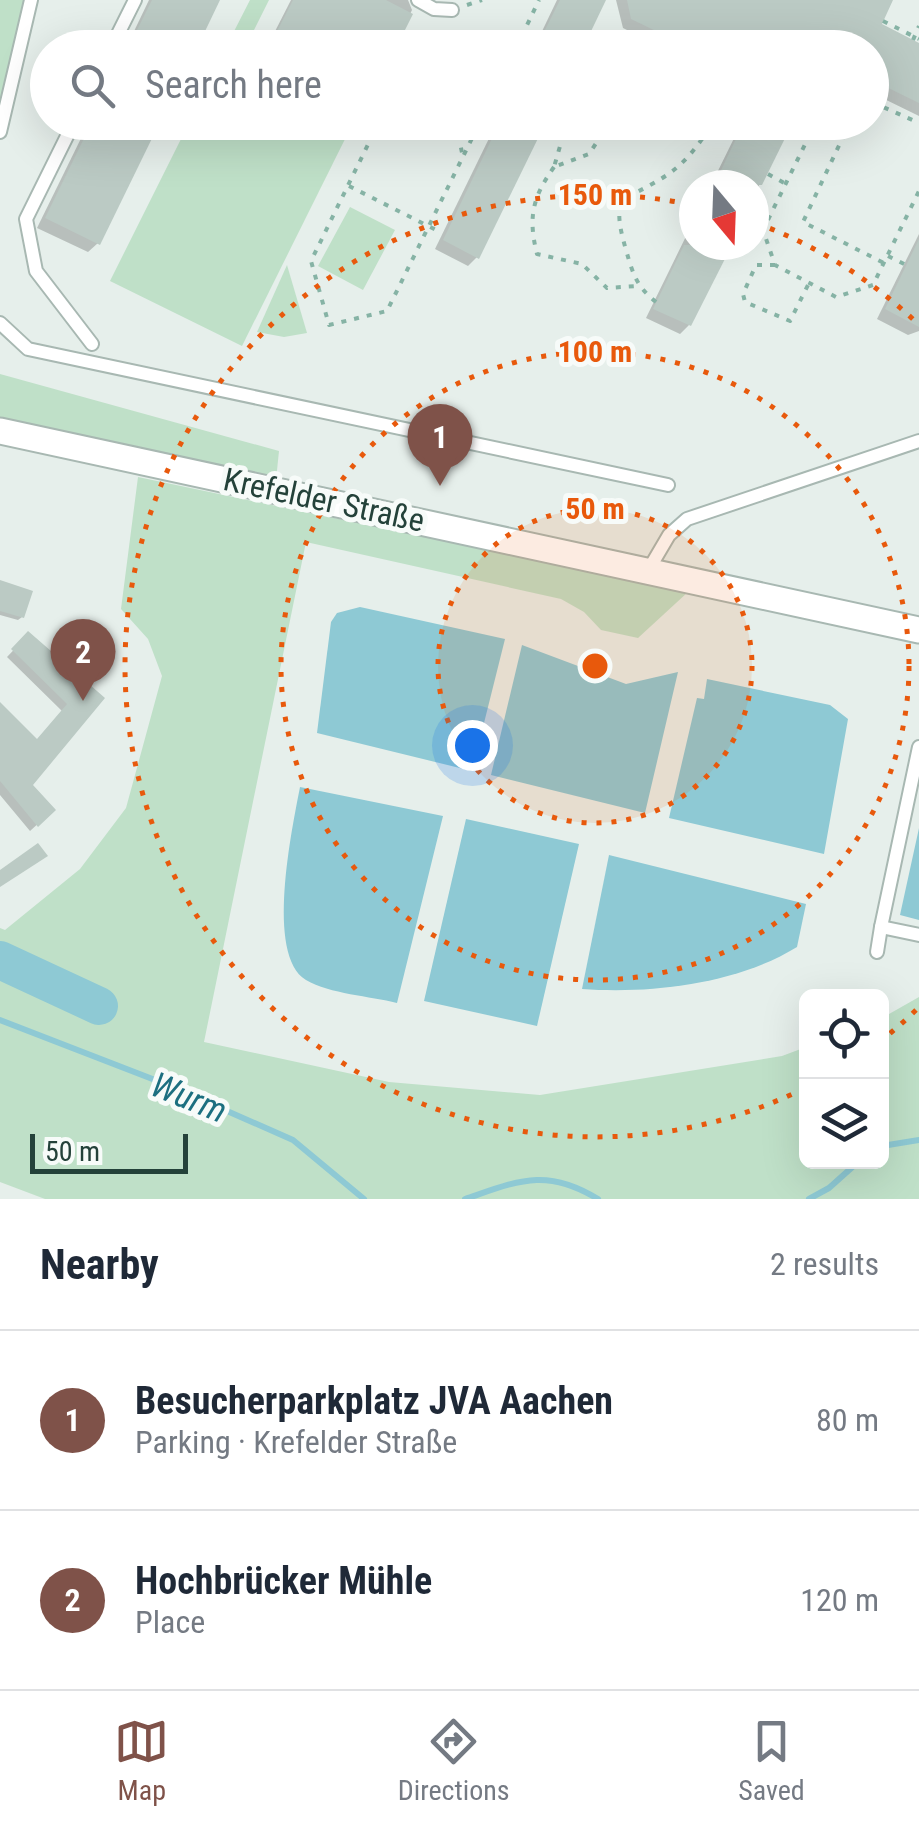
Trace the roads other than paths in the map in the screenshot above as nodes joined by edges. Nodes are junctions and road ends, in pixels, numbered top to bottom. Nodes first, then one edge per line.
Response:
1 (31, 0) edge
2 (135, 0) edge
3 (418, 0) edge
4 (452, 10) dead end
5 (120, 30) edge
6 (0, 132) edge
7 (65, 140) edge
8 (0, 323) edge
9 (92, 344) dead end
10 (0, 432) edge
11 (919, 441) edge
12 (668, 485) dead end
13 (649, 570) junction
14 (919, 630) edge
15 (919, 746) edge
16 (882, 927) junction
17 (919, 935) edge
18 (877, 952) dead end

1 - 6 lane
2 - 5 lane
3 - 4 lane
7 - 9 lane
8 - 12 lane
10 - 13 street, Krefelder Straße
11 - 13 lane
13 - 14 street, Krefelder Straße
15 - 16 lane
16 - 17 lane
16 - 18 lane

